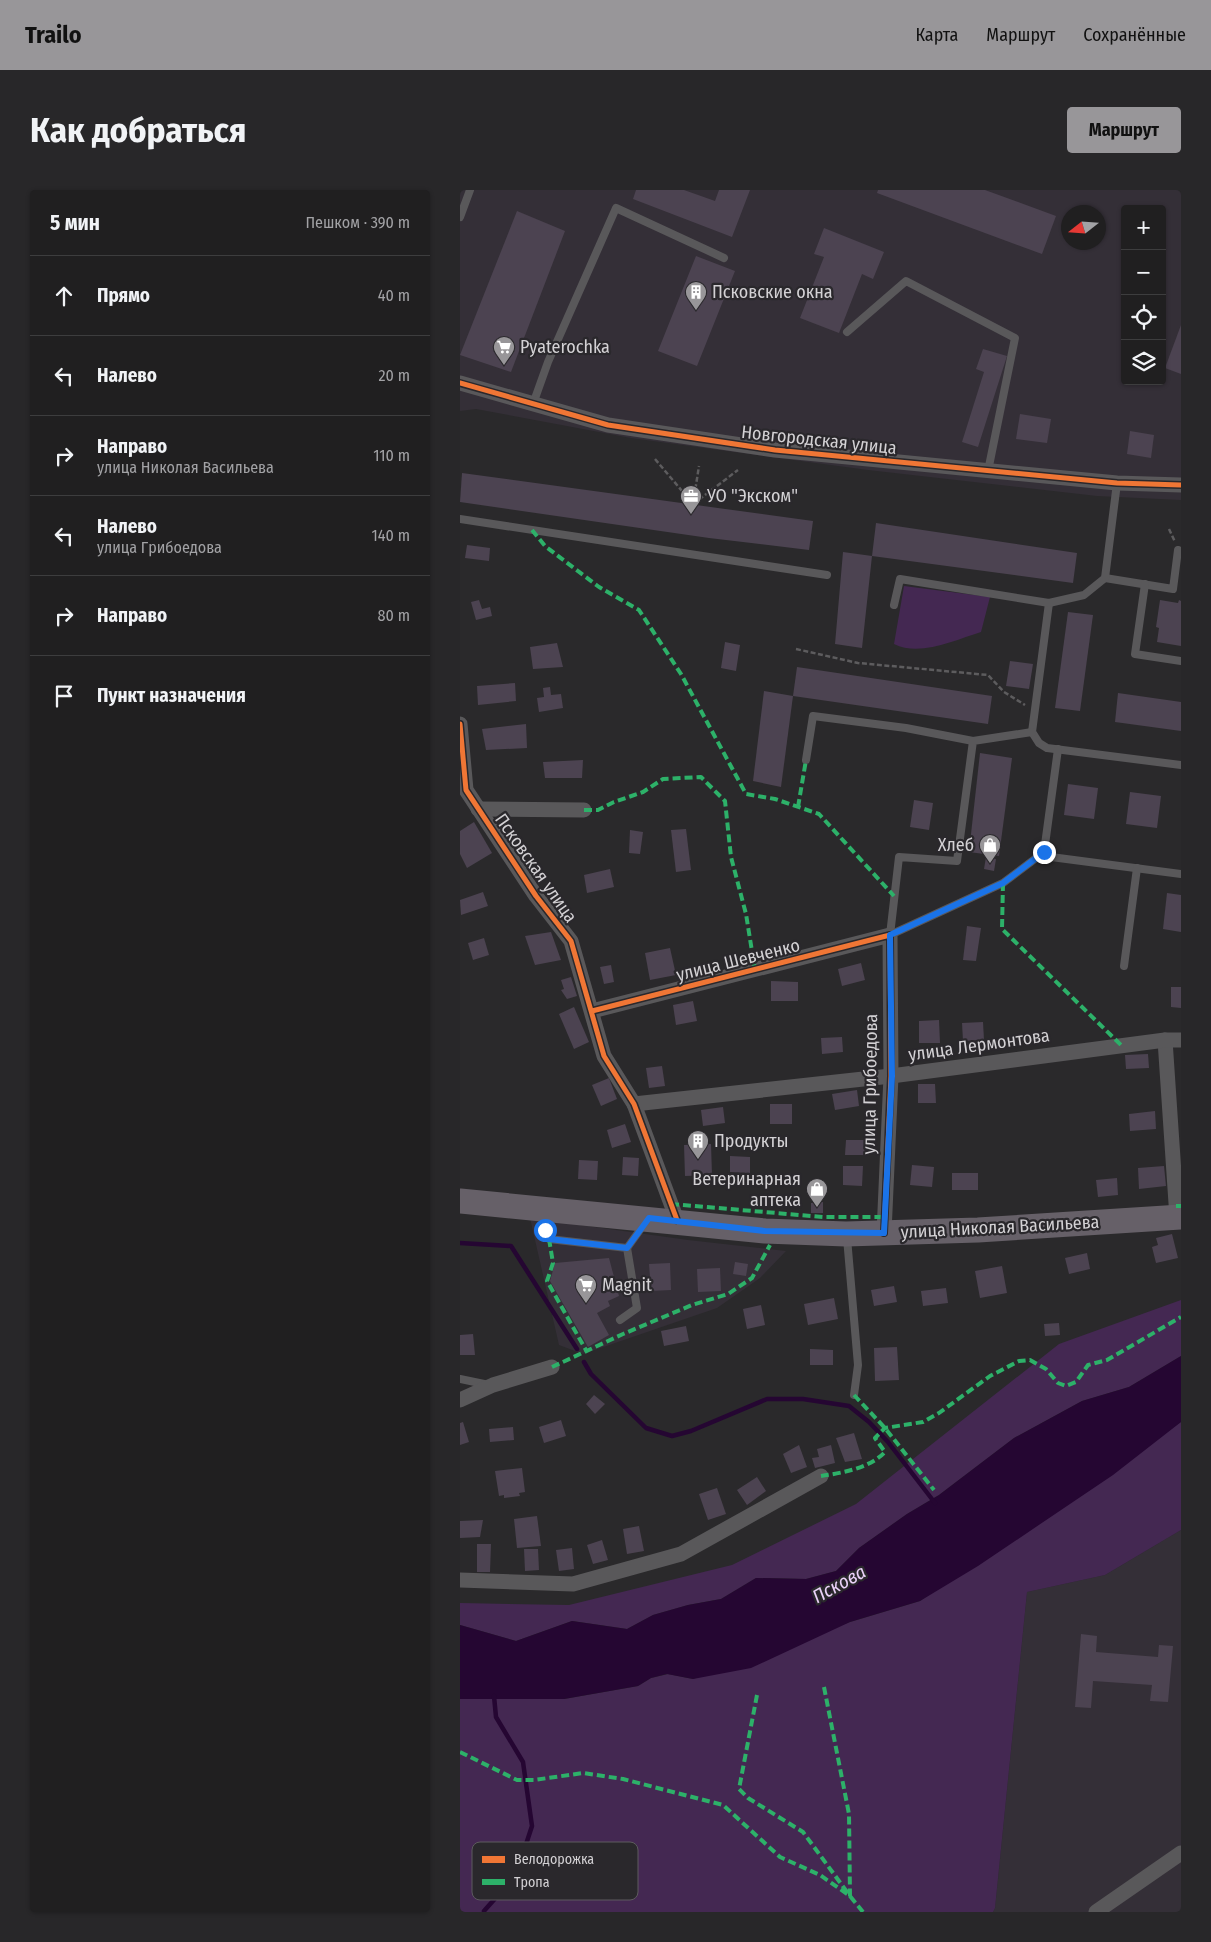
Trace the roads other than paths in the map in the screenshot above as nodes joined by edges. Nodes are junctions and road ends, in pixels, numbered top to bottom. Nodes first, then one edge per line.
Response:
1 (470, 190) edge
2 (460, 217) edge
3 (724, 258) dead end
4 (847, 332) dead end
5 (460, 383) edge
6 (534, 404) junction
7 (988, 471) junction
8 (1180, 481) edge
9 (1118, 483) junction
10 (460, 520) edge
11 (1178, 550) dead end
12 (827, 575) dead end
13 (1105, 578) junction
14 (1145, 584) junction
15 (1049, 603) junction
16 (894, 605) dead end
17 (1181, 661) edge
18 (460, 724) edge
19 (1032, 732) junction
20 (973, 741) junction
21 (1058, 749) junction
22 (806, 760) dead end
23 (1181, 765) edge
24 (478, 809) junction
25 (584, 810) dead end
26 (1044, 852) junction
27 (1137, 868) junction
28 (1181, 874) edge
29 (890, 935) junction
30 (1124, 966) dead end
31 (592, 1011) junction
32 (1165, 1040) junction
33 (1181, 1040) edge
34 (892, 1076) junction
35 (634, 1104) junction
36 (460, 1201) edge
37 (541, 1208) junction
38 (649, 1218) junction
39 (1179, 1218) edge
40 (677, 1220) junction
41 (884, 1233) junction
42 (846, 1234) junction
43 (627, 1248) junction
44 (620, 1320) dead end
45 (552, 1367) dead end
46 (460, 1380) edge
47 (493, 1385) junction
48 (854, 1395) dead end
49 (460, 1400) edge
50 (821, 1476) dead end
51 (460, 1580) edge
52 (1181, 1853) edge
53 (1096, 1912) edge

1 - 2 lane
3 - 6 lane
4 - 7 lane
5 - 6 street, Новгородская улица
6 - 7 street, Новгородская улица
7 - 9 street, Новгородская улица
8 - 9 street, Новгородская улица
9 - 13 lane
10 - 12 lane
11 - 14 lane
13 - 14 lane
13 - 15 lane
14 - 17 lane
15 - 16 lane
15 - 19 lane
18 - 24 street, Псковская улица
19 - 20 lane
19 - 21 lane
20 - 22 lane
20 - 29 lane
21 - 23 lane
21 - 26 lane
24 - 25 street
24 - 31 street, Псковская улица
26 - 27 lane
26 - 29 lane
27 - 28 lane
27 - 30 lane
29 - 31 street, улица Шевченко
29 - 34 street, улица Грибоедова
31 - 35 street, Псковская улица
32 - 33 street, улица Лермонтова
32 - 34 street, улица Лермонтова
32 - 39 street
34 - 35 street, улица Лермонтова
34 - 41 street, улица Грибоедова
35 - 40 street, Псковская улица
36 - 37 main road, улица Николая Васильева
37 - 38 main road, улица Николая Васильева
37 - 43 lane
38 - 40 main road, улица Николая Васильева
38 - 43 lane
39 - 41 main road, улица Николая Васильева
40 - 42 main road, улица Николая Васильева
41 - 42 main road, улица Николая Васильева
42 - 48 lane
43 - 44 lane
45 - 47 street
46 - 47 lane
47 - 49 street
50 - 51 street
52 - 53 street

